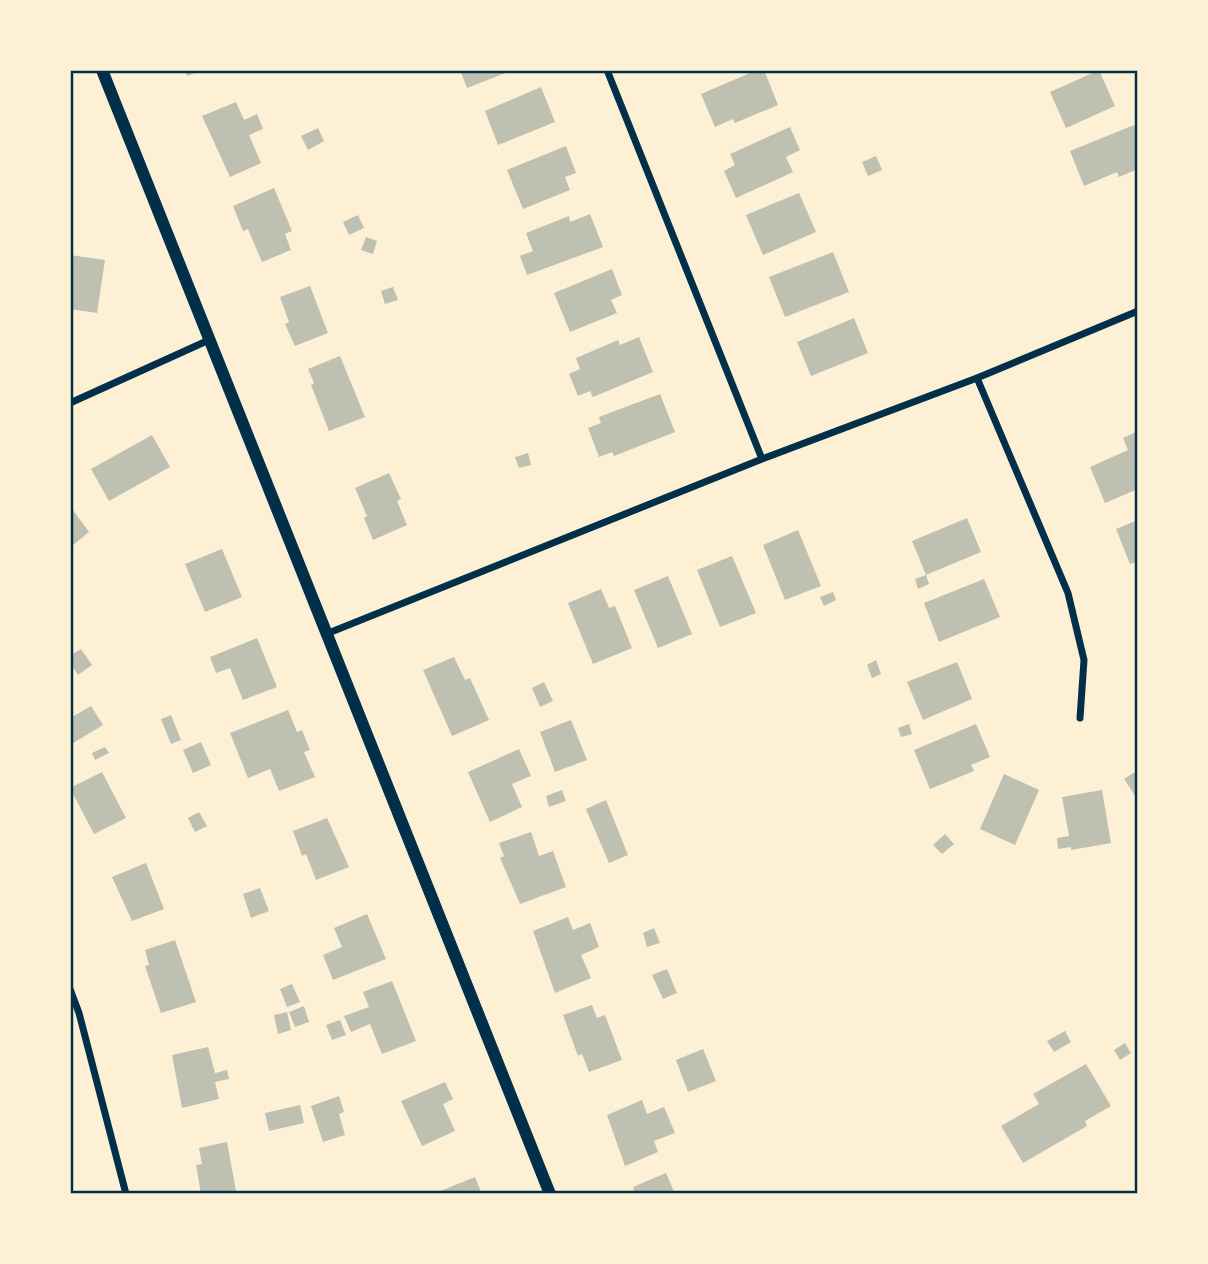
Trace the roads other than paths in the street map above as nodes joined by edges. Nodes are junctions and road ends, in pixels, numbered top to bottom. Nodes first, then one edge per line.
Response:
1 (102, 70) edge
2 (607, 70) edge
3 (1138, 311) edge
4 (209, 340) junction
5 (977, 378) junction
6 (70, 403) edge
7 (762, 459) junction
8 (326, 634) junction
9 (1080, 718) dead end
10 (70, 989) edge
11 (126, 1194) edge
12 (550, 1194) edge

1 - 4 street
2 - 7 street
3 - 5 street
4 - 6 street
4 - 8 street
5 - 7 street
5 - 9 street
7 - 8 street
8 - 12 street
10 - 11 street

